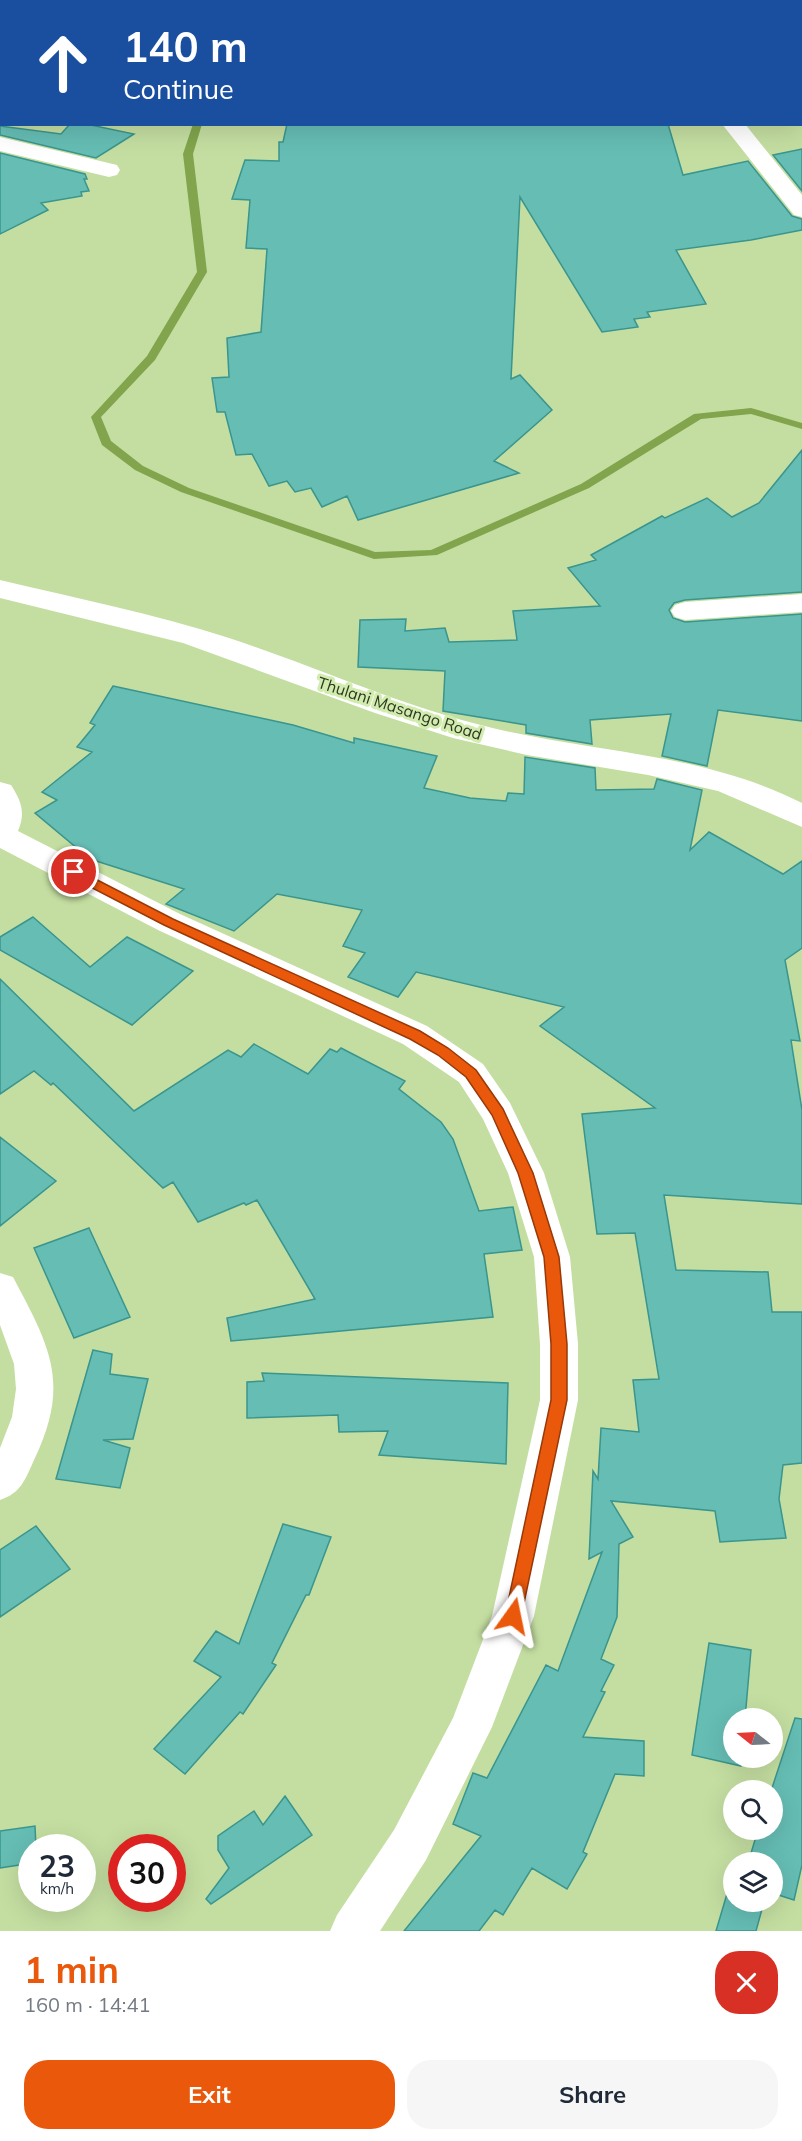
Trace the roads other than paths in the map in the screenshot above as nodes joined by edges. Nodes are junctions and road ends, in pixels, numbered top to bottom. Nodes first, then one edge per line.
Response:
1 (735, 126) edge
2 (0, 144) edge
3 (110, 170) dead end
4 (802, 210) edge
5 (0, 589) edge
6 (802, 603) edge
7 (685, 610) dead end
8 (0, 792) edge
9 (802, 816) edge
10 (0, 1288) edge
11 (0, 1483) edge
12 (353, 1931) edge

1 - 4 street
2 - 3 street
5 - 9 street, Thulani Masango Road
6 - 7 street
8 - 12 street
10 - 11 street

